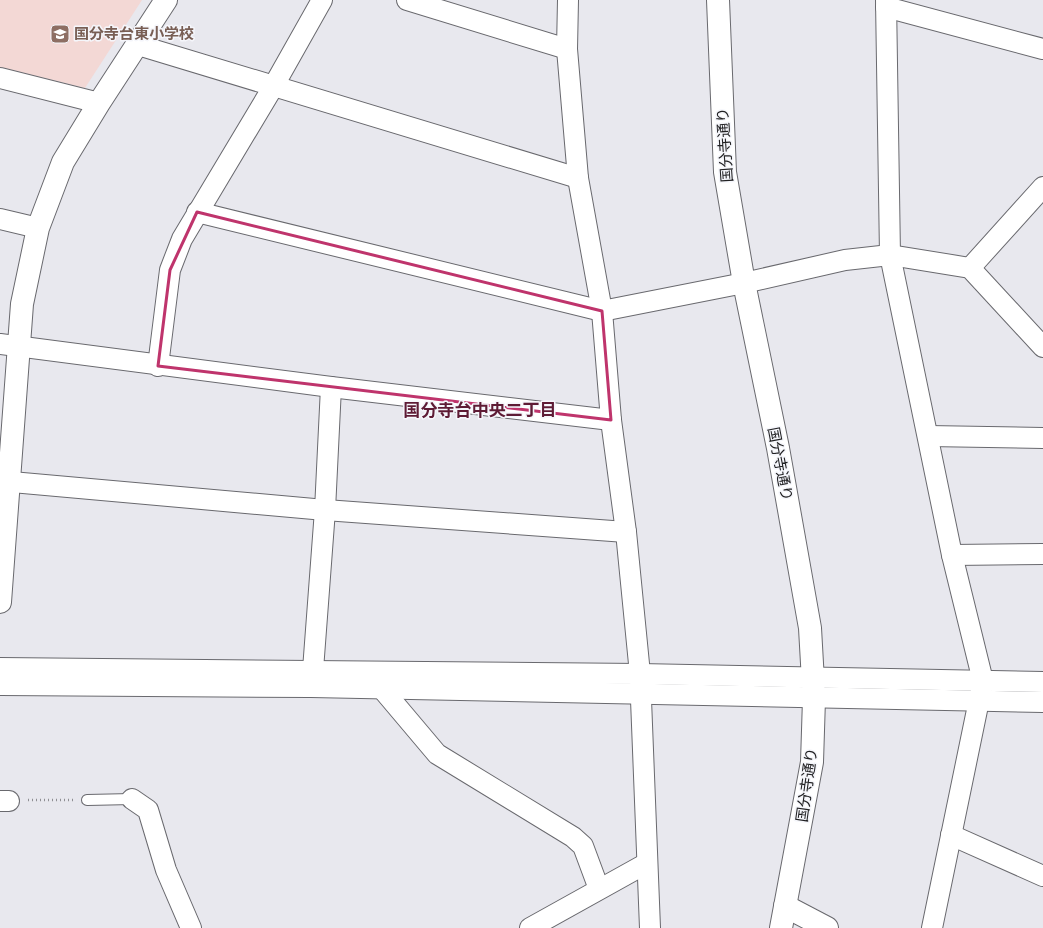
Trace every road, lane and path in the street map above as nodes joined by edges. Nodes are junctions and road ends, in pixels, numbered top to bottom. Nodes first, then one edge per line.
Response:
1 (166, 0) edge
2 (322, 0) edge
3 (407, 0) edge
4 (568, 0) edge
5 (718, 0) edge
6 (886, 4) edge
7 (138, 44) junction
8 (567, 48) junction
9 (1043, 49) edge
10 (0, 78) edge
11 (274, 87) junction
12 (99, 103) junction
13 (578, 178) junction
14 (1043, 187) edge
15 (197, 212) junction
16 (0, 219) edge
17 (38, 228) junction
18 (890, 255) junction
19 (970, 268) junction
20 (744, 283) junction
21 (602, 311) junction
22 (9, 346) edge
23 (1043, 347) edge
24 (158, 366) junction
25 (331, 387) junction
26 (611, 420) junction
27 (928, 436) junction
28 (1043, 438) edge
29 (5, 482) edge
30 (325, 510) junction
31 (626, 532) junction
32 (1043, 554) edge
33 (952, 555) junction
34 (0, 602) edge
35 (0, 668) edge
36 (640, 674) junction
37 (812, 677) junction
38 (312, 679) junction
39 (983, 681) junction
40 (1043, 682) edge
41 (0, 685) edge
42 (383, 690) junction
43 (640, 695) junction
44 (814, 699) junction
45 (979, 702) junction
46 (1043, 702) edge
47 (87, 800) joint
48 (132, 800) joint
49 (5, 801) edge
50 (951, 835) junction
51 (647, 863) junction
52 (1043, 876) edge
53 (599, 889) junction
54 (785, 906) junction
55 (191, 928) edge
56 (530, 928) edge
57 (650, 928) edge
58 (781, 928) edge
59 (827, 928) edge
60 (932, 928) edge

1 - 7 street
2 - 11 street
3 - 8 street
4 - 8 street
5 - 20 street, 国分寺通り
6 - 9 street
6 - 18 street
7 - 11 street
7 - 12 street
8 - 13 street
10 - 12 street
11 - 13 street
11 - 15 street
12 - 17 street
13 - 21 street
14 - 19 street
15 - 21 street
15 - 24 street
16 - 17 street
17 - 22 street
18 - 19 street
18 - 20 street
18 - 27 street
19 - 23 street
20 - 21 street
20 - 37 street, 国分寺通り
21 - 26 street
22 - 24 street
22 - 29 street
24 - 25 street
25 - 26 street
25 - 30 street
26 - 31 street
27 - 28 street
27 - 33 street
29 - 30 street
29 - 34 street
30 - 31 street
30 - 38 street
31 - 36 street
32 - 33 street
33 - 39 street
35 - 38 street
36 - 37 street
36 - 38 street
36 - 43 street
37 - 39 street
37 - 44 street, 国分寺通り
38 - 41 street
38 - 42 street
39 - 40 street
39 - 45 street
42 - 43 street
42 - 53 street
43 - 44 street
43 - 51 street
44 - 45 street
44 - 54 street, 国分寺通り
45 - 46 street
45 - 50 street
47 - 48 lane
47 - 49 path
48 - 55 street
50 - 52 street
50 - 60 street
51 - 53 street
51 - 57 street
53 - 56 street
54 - 58 street, 国分寺通り
54 - 59 street

